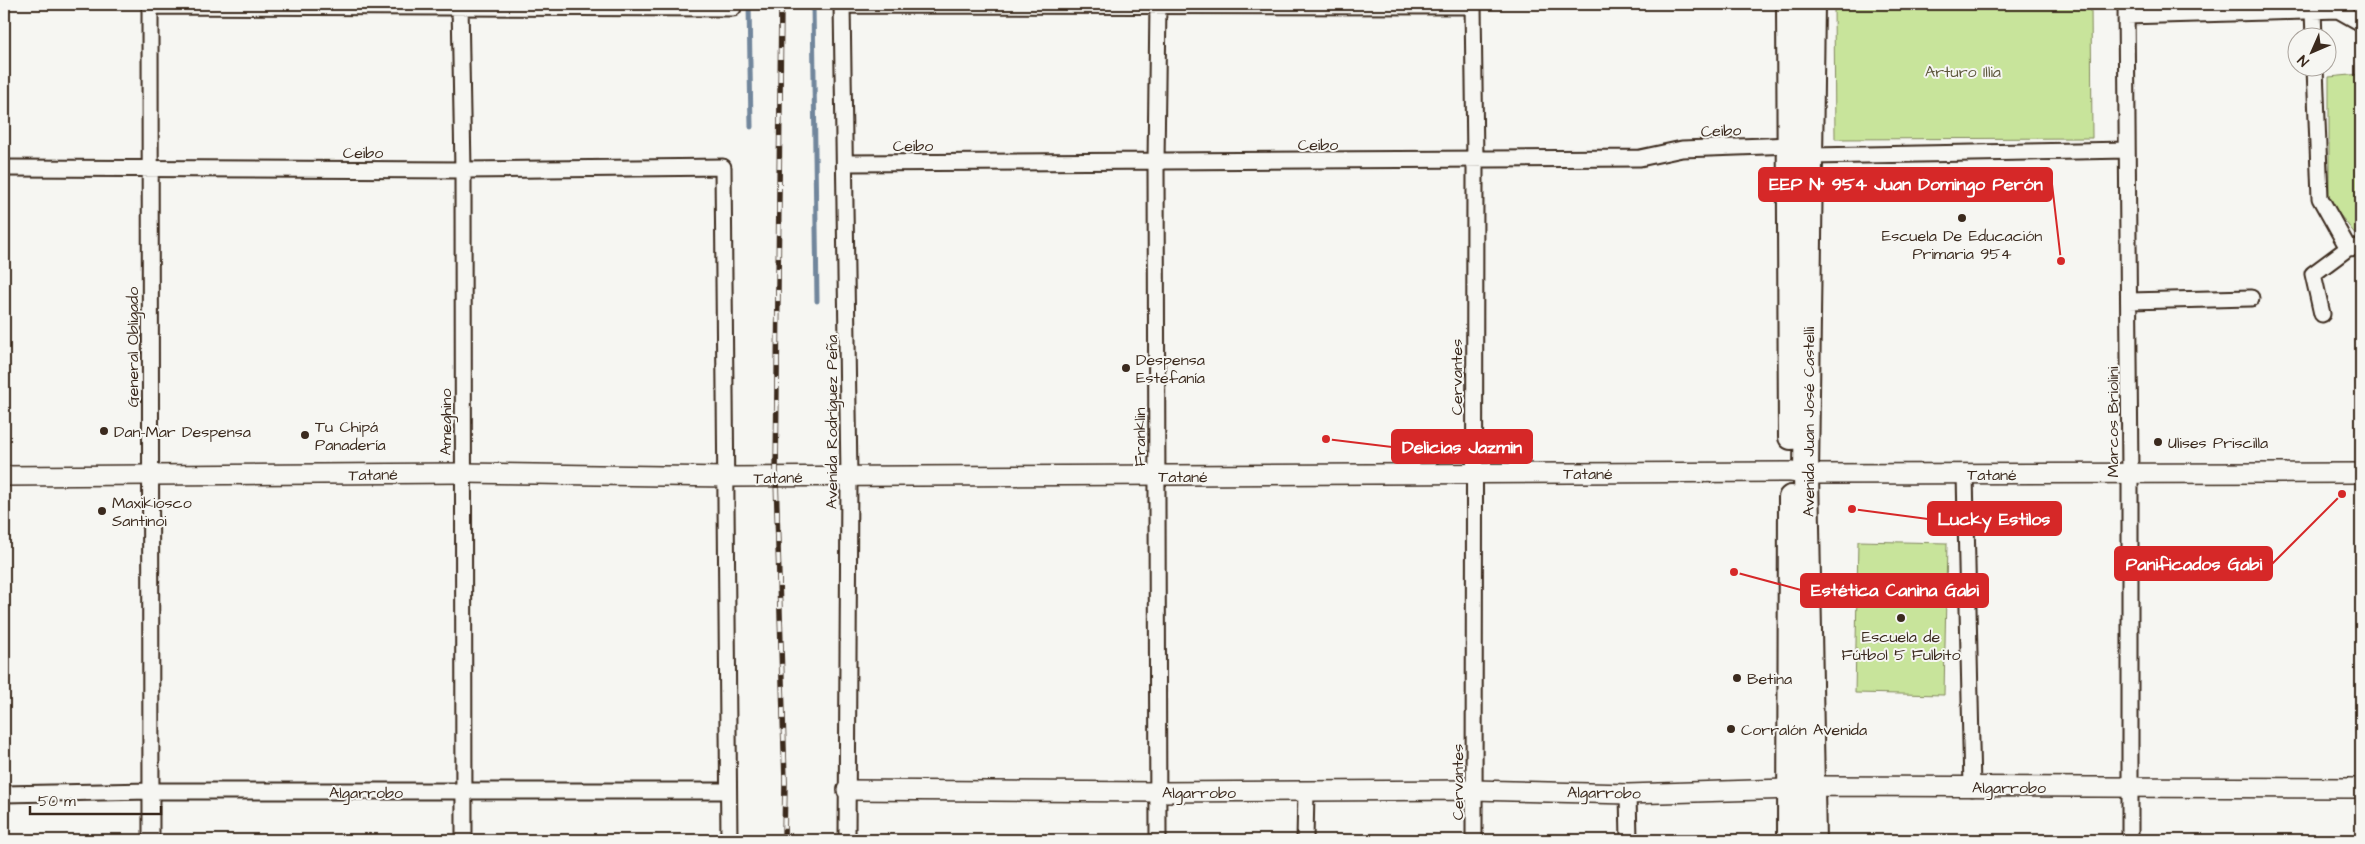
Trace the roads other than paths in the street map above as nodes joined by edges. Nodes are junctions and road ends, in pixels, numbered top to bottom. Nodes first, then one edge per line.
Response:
1 (842, 4) edge
2 (1158, 4) edge
3 (1789, 4) edge
4 (1812, 4) edge
5 (150, 5) edge
6 (1473, 5) edge
7 (460, 6) edge
8 (733, 8) dead end
9 (2126, 10) edge
10 (2313, 11) junction
11 (2361, 23) edge
12 (2314, 28) edge
13 (2315, 78) edge
14 (1790, 145) junction
15 (2127, 150) junction
16 (1812, 156) junction
17 (1475, 160) junction
18 (846, 162) junction
19 (1156, 162) junction
20 (4, 168) edge
21 (149, 168) junction
22 (463, 170) junction
23 (2354, 247) edge
24 (2251, 298) dead end
25 (2129, 302) junction
26 (2322, 314) dead end
27 (462, 473) junction
28 (1799, 473) junction
29 (2361, 473) edge
30 (1473, 474) junction
31 (1964, 474) junction
32 (2130, 474) junction
33 (4, 476) edge
34 (149, 476) junction
35 (849, 476) junction
36 (1157, 476) junction
37 (726, 477) junction
38 (1813, 786) junction
39 (2130, 786) junction
40 (1972, 788) junction
41 (2361, 788) edge
42 (1790, 789) junction
43 (847, 790) junction
44 (1474, 790) junction
45 (150, 791) junction
46 (728, 791) junction
47 (1306, 791) junction
48 (465, 792) junction
49 (1158, 792) junction
50 (4, 794) edge
51 (1628, 794) junction
52 (151, 840) edge
53 (464, 840) edge
54 (729, 840) edge
55 (847, 840) edge
56 (1158, 840) edge
57 (1305, 840) edge
58 (1474, 840) edge
59 (1629, 840) edge
60 (1790, 840) edge
61 (1813, 840) edge
62 (2130, 840) edge

1 - 2 street
1 - 18 street, Avenida Rodríguez Peña
2 - 6 street
2 - 19 street, Franklin
3 - 14 main road, Avenida Juan José Castelli
4 - 16 main road, Avenida Juan José Castelli
5 - 7 street
5 - 21 street, General Obligado
6 - 17 street, Cervantes
7 - 8 street
7 - 22 street, Ameghino
9 - 10 street
9 - 15 street, Marcos Briolini
10 - 11 street
10 - 12 street
13 - 23 street
14 - 17 street, Ceibo
14 - 28 main road, Avenida Juan José Castelli
15 - 16 street
15 - 25 street, Marcos Briolini
16 - 28 main road, Avenida Juan José Castelli
17 - 19 street, Ceibo
17 - 30 street, Cervantes
18 - 19 street, Ceibo
18 - 35 street, Avenida Rodríguez Peña
19 - 36 street, Franklin
20 - 21 street, Ceibo
21 - 22 street, Ceibo
21 - 34 street, General Obligado
22 - 27 street, Ameghino
22 - 37 street, Ceibo
23 - 26 street
24 - 25 street
25 - 32 street, Marcos Briolini
27 - 34 street, Tatané
27 - 37 street, Tatané
27 - 48 street, Ameghino
28 - 30 street, Tatané
28 - 31 street, Tatané
28 - 38 main road, Avenida Juan José Castelli
28 - 42 main road, Avenida Juan José Castelli
29 - 32 street, Tatané
30 - 36 street, Tatané
30 - 44 street, Cervantes
31 - 32 street, Tatané
31 - 40 street
32 - 39 street, Marcos Briolini
33 - 34 street, Tatané
34 - 45 street, General Obligado
35 - 36 street, Tatané
35 - 37 street, Tatané
35 - 43 street, Avenida Rodríguez Peña
36 - 49 street, Franklin
37 - 46 street
38 - 40 street, Algarrobo
38 - 42 street, Algarrobo
38 - 61 main road, Avenida Juan José Castelli
39 - 40 street, Algarrobo
39 - 41 street, Algarrobo
39 - 62 street, Marcos Briolini
42 - 51 street, Algarrobo
42 - 60 main road, Avenida Juan José Castelli
43 - 49 street, Algarrobo
43 - 55 street, Avenida Rodríguez Peña
44 - 47 street, Algarrobo
44 - 51 street, Algarrobo
44 - 58 street, Cervantes
45 - 48 street, Algarrobo
45 - 50 street, Algarrobo
45 - 52 street, General Obligado
46 - 48 street, Algarrobo
46 - 54 street
47 - 49 street, Algarrobo
47 - 57 street
48 - 53 street, Ameghino
49 - 56 street, Franklin
51 - 59 street

